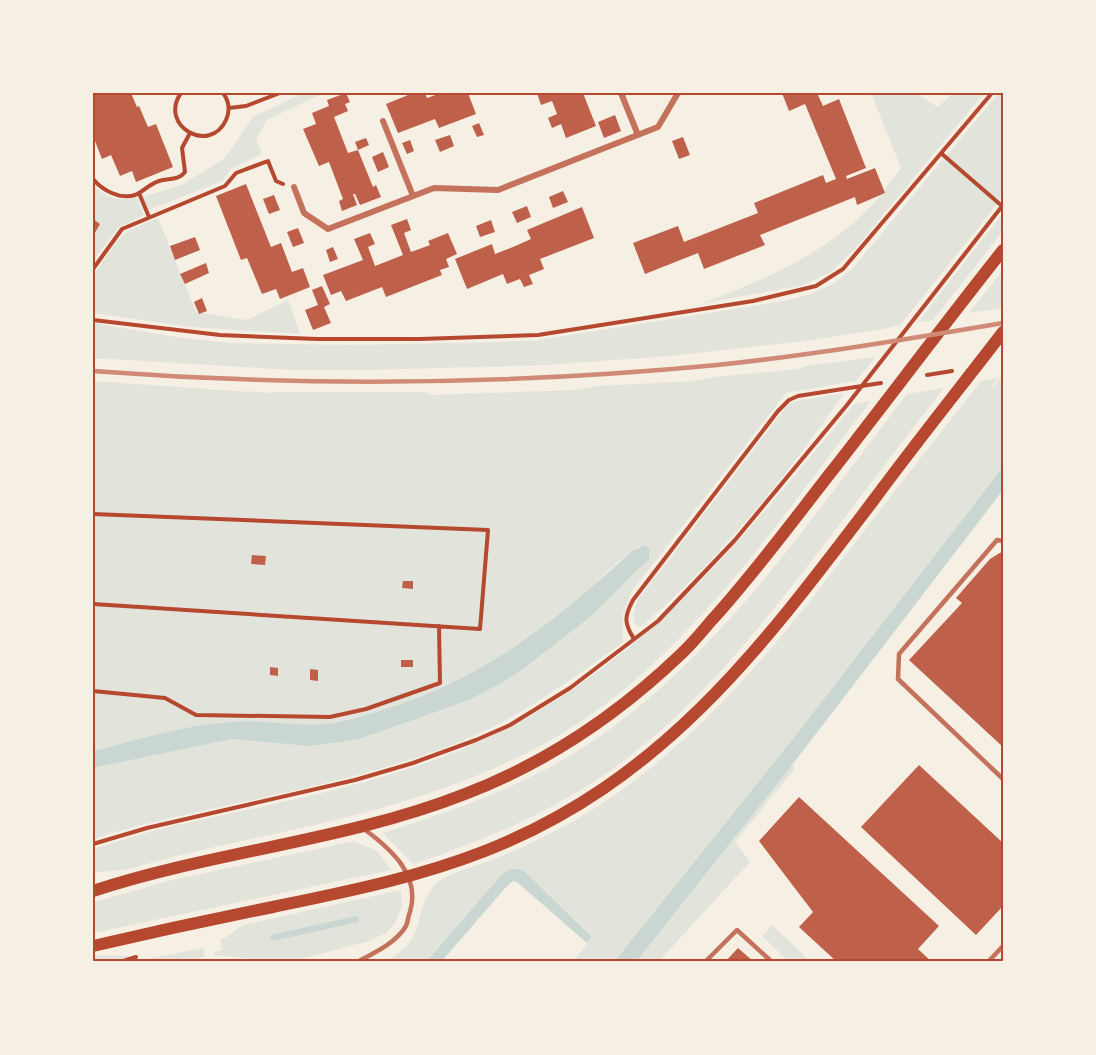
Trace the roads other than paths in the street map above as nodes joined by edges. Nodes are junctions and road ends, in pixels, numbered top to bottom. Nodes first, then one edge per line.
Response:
1 (621, 93) edge
2 (678, 93) edge
3 (384, 121) dead end
4 (638, 135) junction
5 (294, 187) road end
6 (413, 196) junction
7 (1003, 250) edge
8 (1003, 332) edge
9 (1003, 541) edge
10 (1003, 779) edge
11 (361, 826) junction
12 (408, 877) junction
13 (93, 891) edge
14 (93, 946) edge
15 (1003, 946) edge
16 (357, 962) edge
17 (705, 962) edge
18 (772, 962) edge
19 (988, 962) edge

1 - 4 street
2 - 4 street
3 - 6 street
4 - 6 street
5 - 6 street
7 - 11 main road
8 - 12 main road
9 - 10 lane
11 - 12 lane
11 - 13 main road
12 - 14 main road
12 - 16 lane
15 - 19 lane
17 - 18 lane

